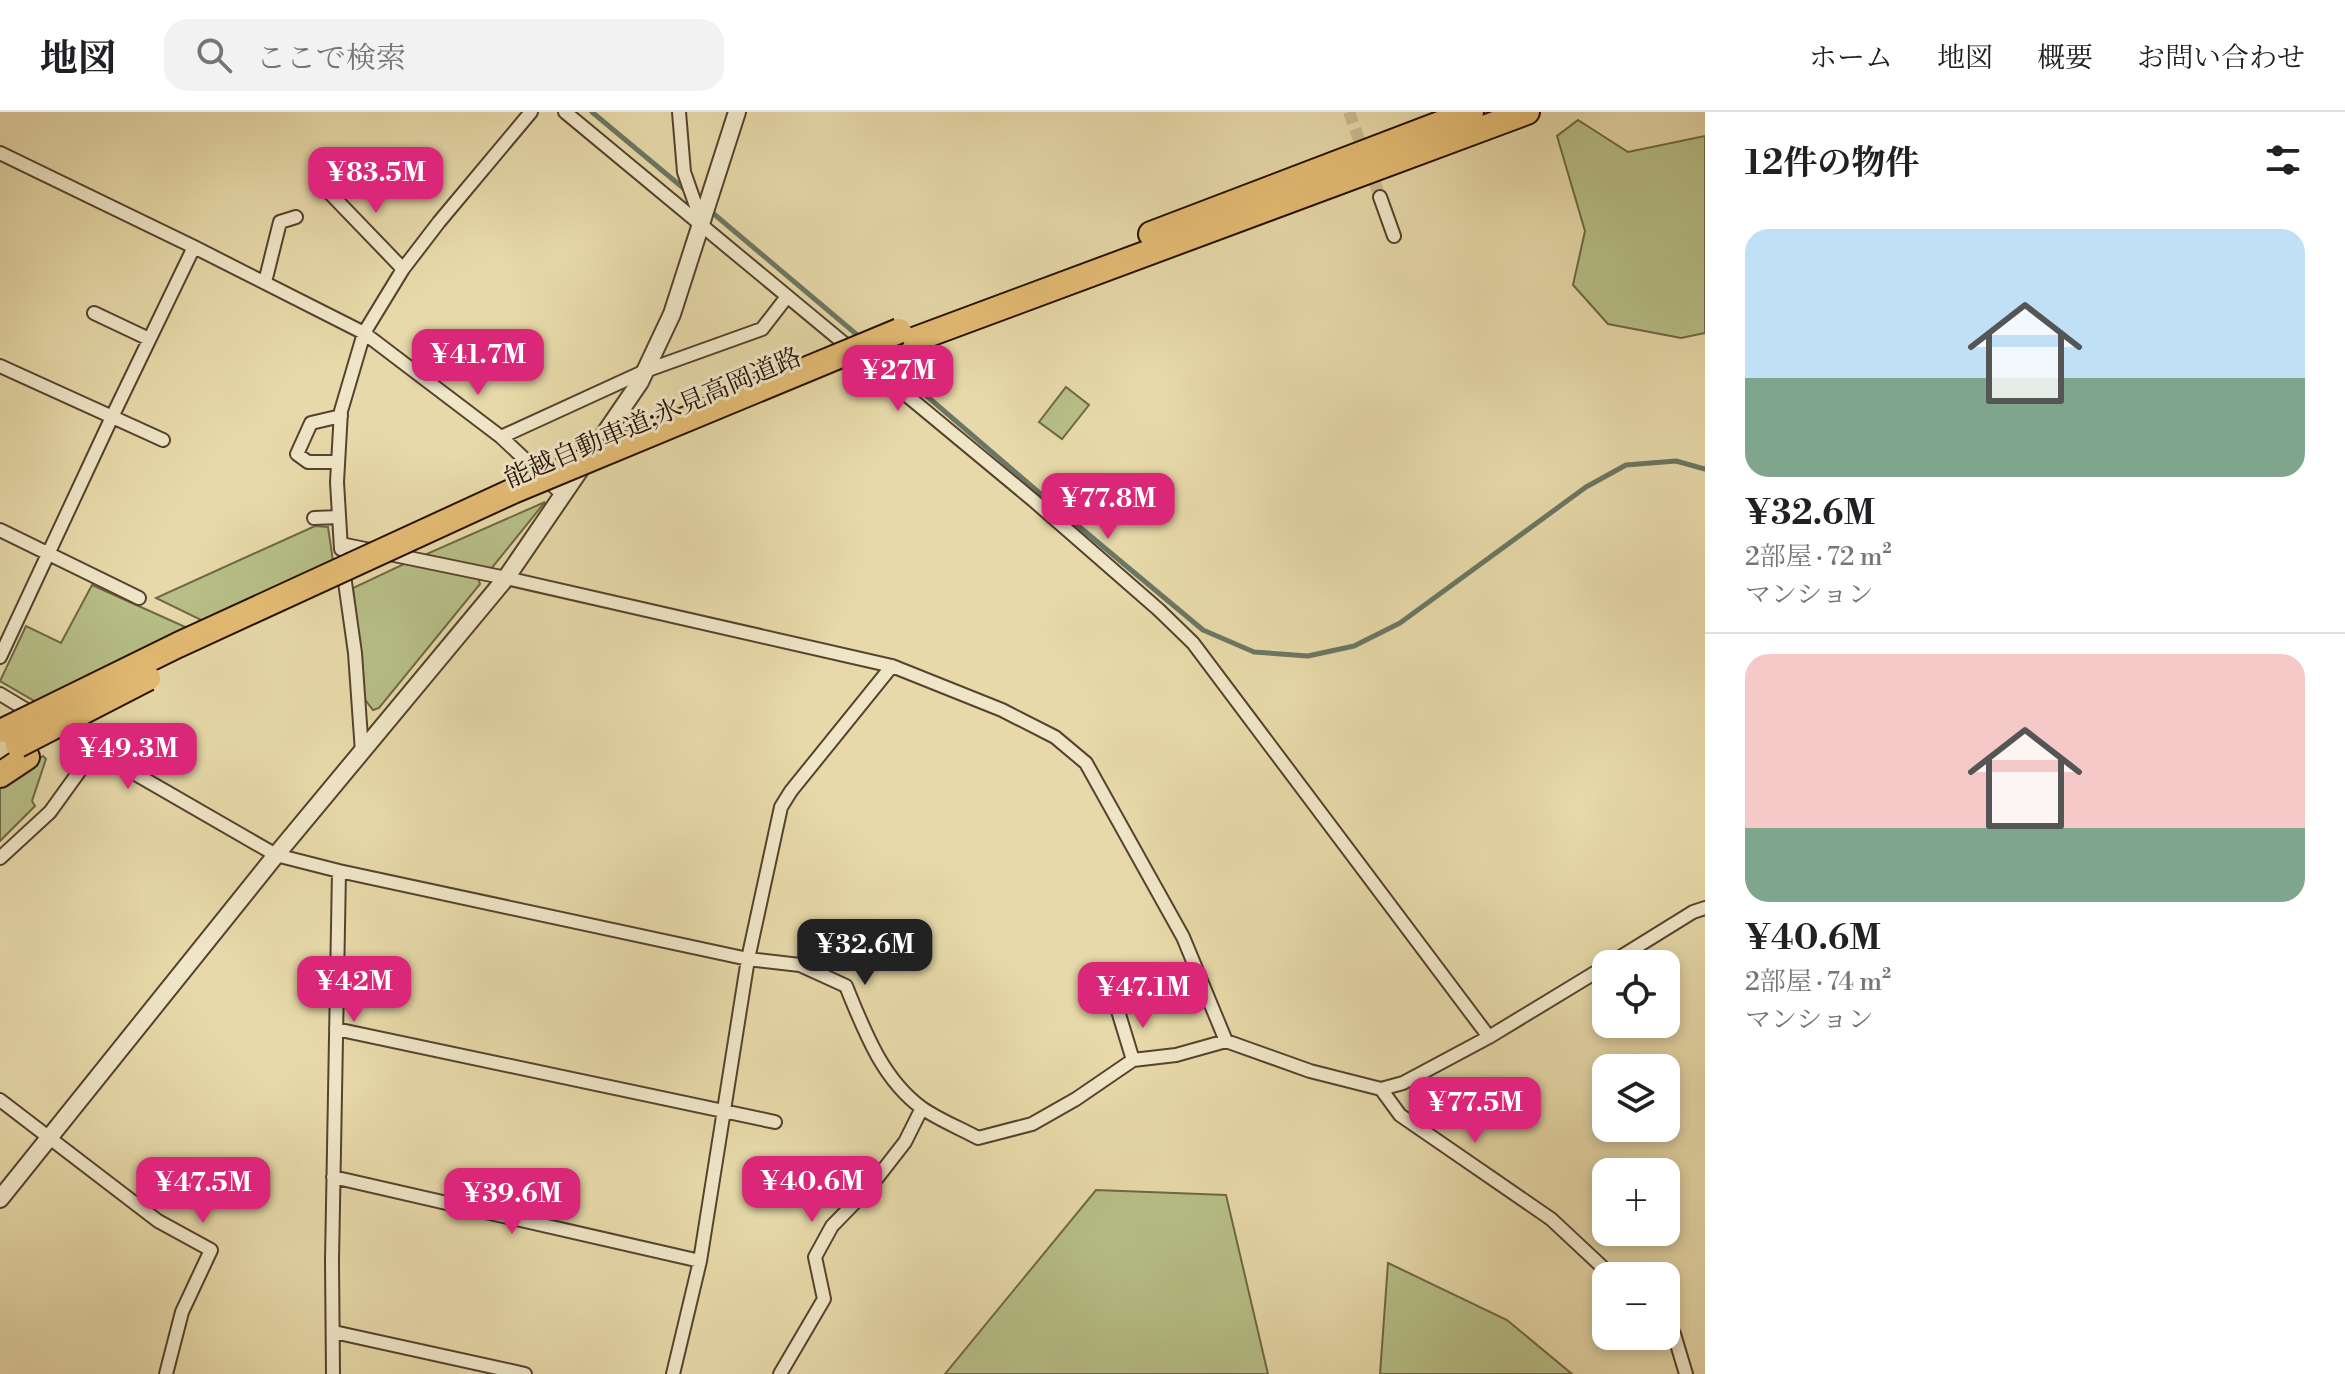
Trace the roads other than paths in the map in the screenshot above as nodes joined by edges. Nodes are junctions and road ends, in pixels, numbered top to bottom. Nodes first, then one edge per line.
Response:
1 (531, 112) edge
2 (565, 112) edge
3 (679, 112) edge
4 (737, 112) edge
5 (1471, 112) edge
6 (1527, 112) edge
7 (0, 153) edge
8 (323, 186) dead end
9 (1380, 197) tunnel mouth
10 (296, 217) dead end
11 (703, 227) junction
12 (1394, 236) dead end
13 (194, 247) junction
14 (403, 269) junction
15 (265, 282) junction
16 (786, 298) junction
17 (94, 313) dead end
18 (364, 333) junction
19 (903, 337) junction
20 (149, 339) junction
21 (0, 366) edge
22 (645, 371) junction
23 (341, 416) junction
24 (112, 417) junction
25 (501, 437) junction
26 (163, 440) dead end
27 (338, 462) junction
28 (563, 495) junction
29 (339, 517) junction
30 (314, 518) dead end
31 (0, 530) edge
32 (341, 544) junction
33 (48, 553) junction
34 (506, 578) junction
35 (139, 598) dead end
36 (0, 657) edge
37 (892, 666) junction
38 (0, 694) edge
39 (10, 744) edge
40 (94, 751) junction
41 (362, 752) junction
42 (0, 775) edge
43 (276, 855) junction
44 (0, 858) edge
45 (339, 871) junction
46 (1705, 908) edge
47 (1632, 950) edge
48 (748, 959) junction
49 (1592, 975) edge
50 (1118, 1011) dead end
51 (336, 1029) junction
52 (1489, 1037) junction
53 (1226, 1041) junction
54 (1133, 1060) junction
55 (1381, 1089) junction
56 (0, 1100) edge
57 (922, 1108) junction
58 (723, 1112) junction
59 (775, 1122) dead end
60 (49, 1138) junction
61 (333, 1177) junction
62 (0, 1199) edge
63 (700, 1261) junction
64 (1597, 1262) edge
65 (334, 1332) junction
66 (1679, 1350) edge
67 (166, 1374) edge
68 (333, 1374) edge
69 (525, 1374) edge
70 (673, 1374) edge
71 (780, 1374) edge
72 (1686, 1374) edge

1 - 14 street
2 - 11 street
3 - 11 street
4 - 11 street
5 - 19 highway, 能越自動車道;氷見高岡道路
6 - 19 highway, 能越自動車道;氷見高岡道路
7 - 13 street
8 - 14 street
9 - 12 street
10 - 15 street
11 - 16 street
11 - 22 street
13 - 15 street
13 - 20 street
14 - 18 street
15 - 18 street
16 - 22 street
16 - 52 street
17 - 20 street
18 - 23 street
18 - 25 street
19 - 39 highway, 能越自動車道;氷見高岡道路, bridge
19 - 39 highway, 能越自動車道;氷見高岡道路, bridge
20 - 24 street
21 - 24 street
22 - 25 street
22 - 28 street
23 - 27 street
23 - 27 street
24 - 26 street
24 - 33 street
25 - 28 street
27 - 29 street
28 - 34 street
29 - 30 street
29 - 32 street
31 - 33 street
32 - 34 street
32 - 41 street
33 - 35 street
33 - 36 street
34 - 37 street
34 - 41 street
37 - 48 street
37 - 53 street
38 - 40 street
39 - 42 highway
40 - 43 street
40 - 44 street
41 - 43 street
43 - 45 street
43 - 60 street
45 - 48 street
45 - 51 street
46 - 47 street
48 - 57 street
48 - 58 street
49 - 52 street
50 - 54 street
51 - 58 street
51 - 61 street
52 - 55 street
53 - 54 street
53 - 55 street
54 - 57 street
55 - 64 street
56 - 60 street
57 - 71 street
58 - 59 street
58 - 63 street
60 - 62 street
60 - 67 street
61 - 63 street
61 - 65 street
63 - 70 street
65 - 68 street
65 - 69 street
66 - 72 street

